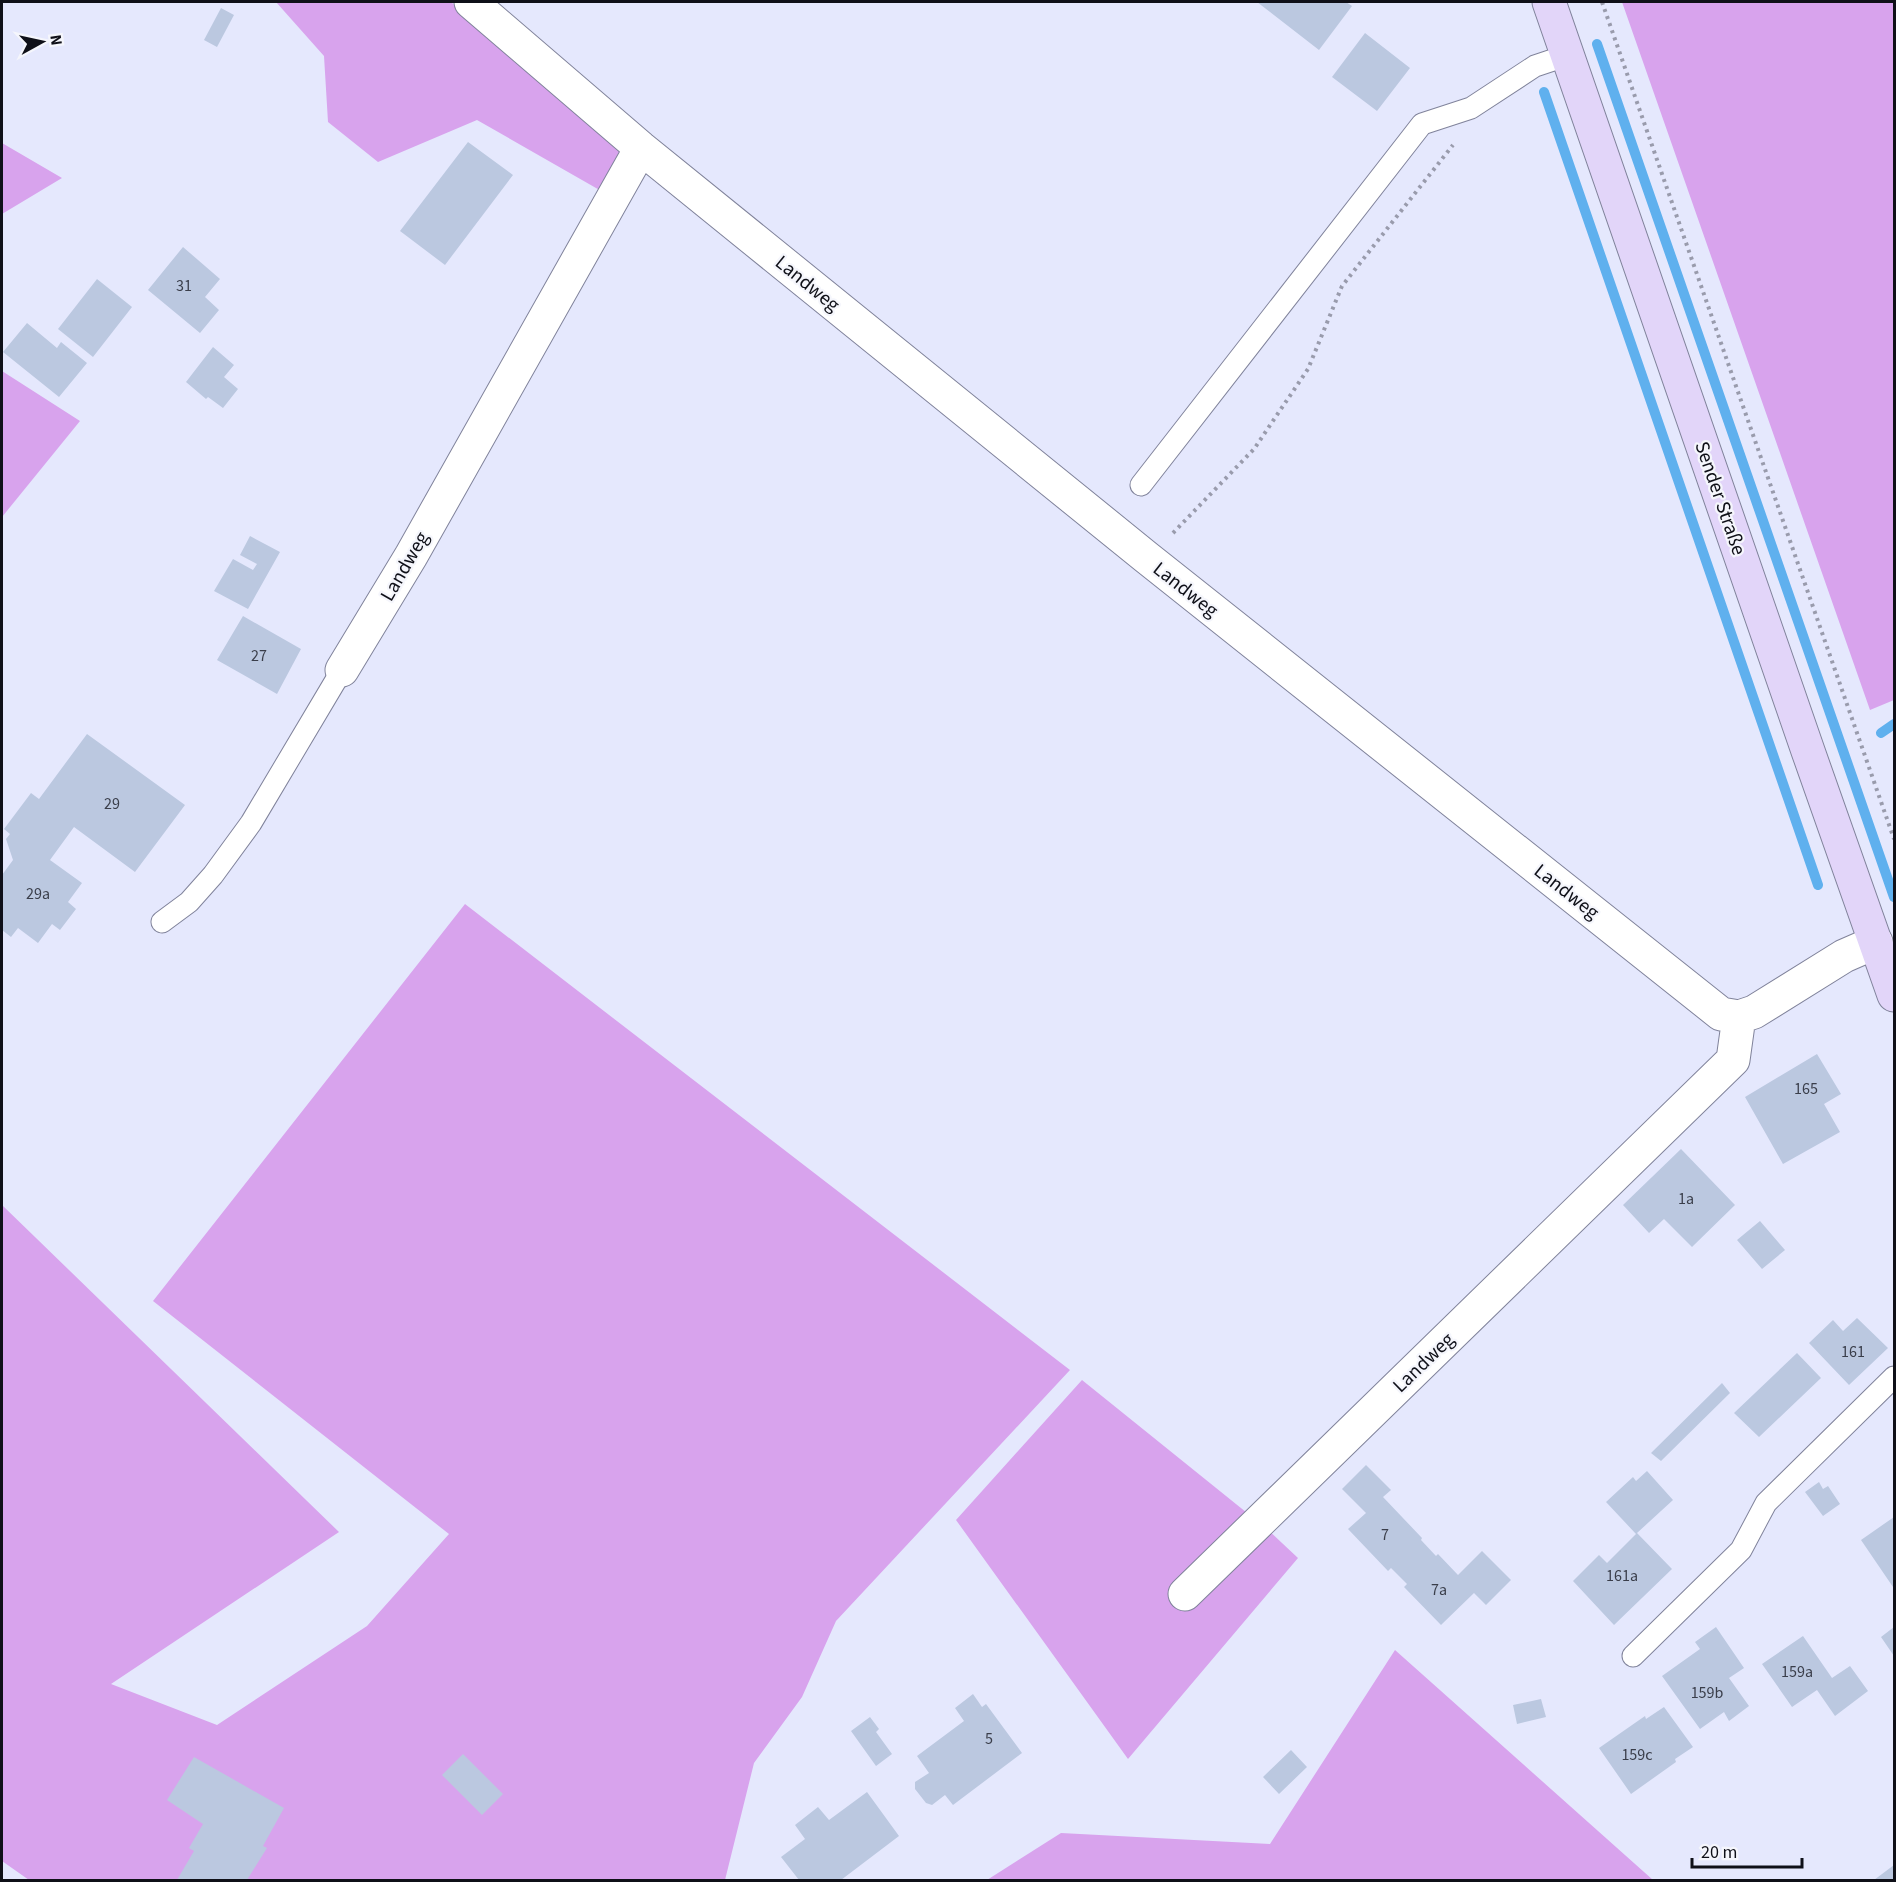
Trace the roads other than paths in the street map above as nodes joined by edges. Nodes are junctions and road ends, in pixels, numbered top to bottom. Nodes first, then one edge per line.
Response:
1 (471, 2) edge
2 (1549, 2) edge
3 (1568, 55) junction
4 (641, 148) junction
5 (1141, 485) dead end
6 (342, 670) joint
7 (162, 922) dead end
8 (1885, 939) edge
9 (1894, 995) edge
10 (1739, 1017) junction
11 (1894, 1377) edge
12 (1185, 1594) dead end
13 (1633, 1656) dead end

1 - 4 street, Landweg
2 - 3 main road, Sender Straße
3 - 5 lane
3 - 8 main road, Sender Straße
4 - 6 street, Landweg
4 - 10 street, Landweg
6 - 7 lane
8 - 9 main road, Sender Straße
8 - 10 street
10 - 12 street, Landweg
11 - 13 lane

